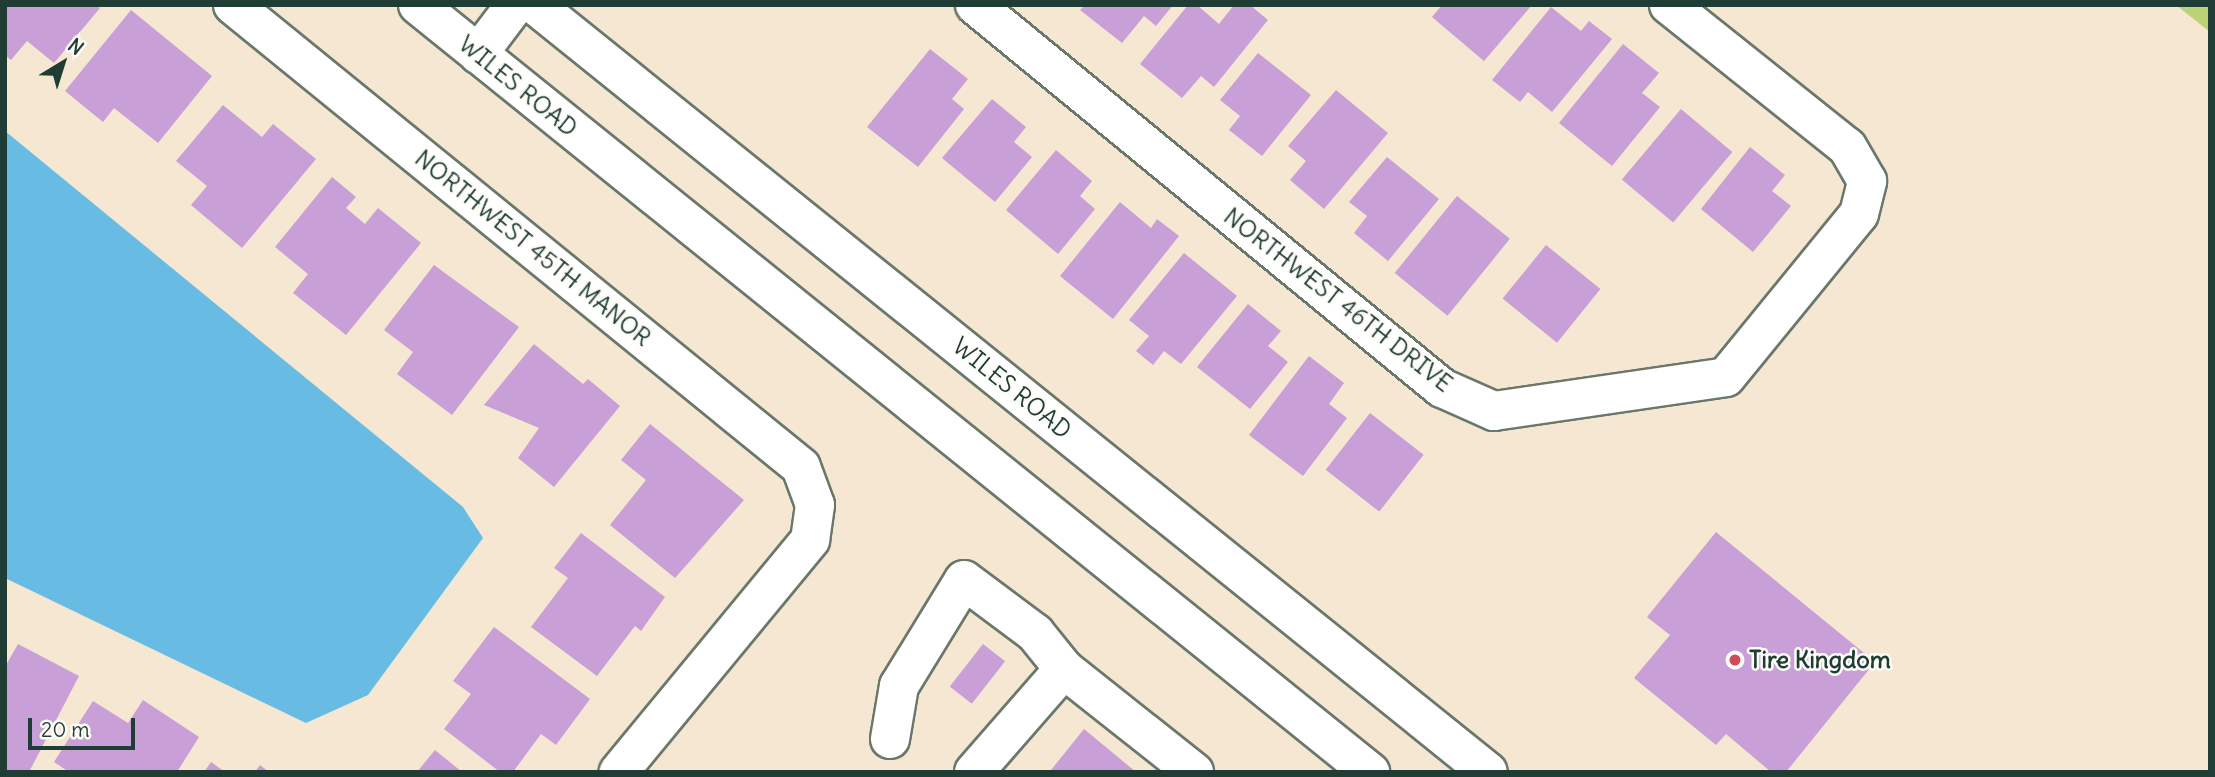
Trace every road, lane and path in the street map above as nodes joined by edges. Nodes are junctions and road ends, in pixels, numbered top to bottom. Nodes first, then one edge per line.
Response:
1 (233, 5) edge
2 (515, 5) edge
3 (536, 5) edge
4 (975, 5) edge
5 (1669, 5) edge
6 (422, 6) edge
7 (478, 54) junction
8 (1064, 670) junction
9 (890, 739) dead end
10 (619, 772) edge
11 (974, 772) edge
12 (1194, 772) edge
13 (1370, 772) edge
14 (1488, 772) edge

1 - 10 street, NORTHWEST 45TH MANOR
2 - 7 street
3 - 14 street, WILES ROAD
4 - 5 street, NORTHWEST 46TH DRIVE
6 - 7 street, WILES ROAD
7 - 13 street, WILES ROAD
8 - 9 street
8 - 11 street
8 - 12 street

